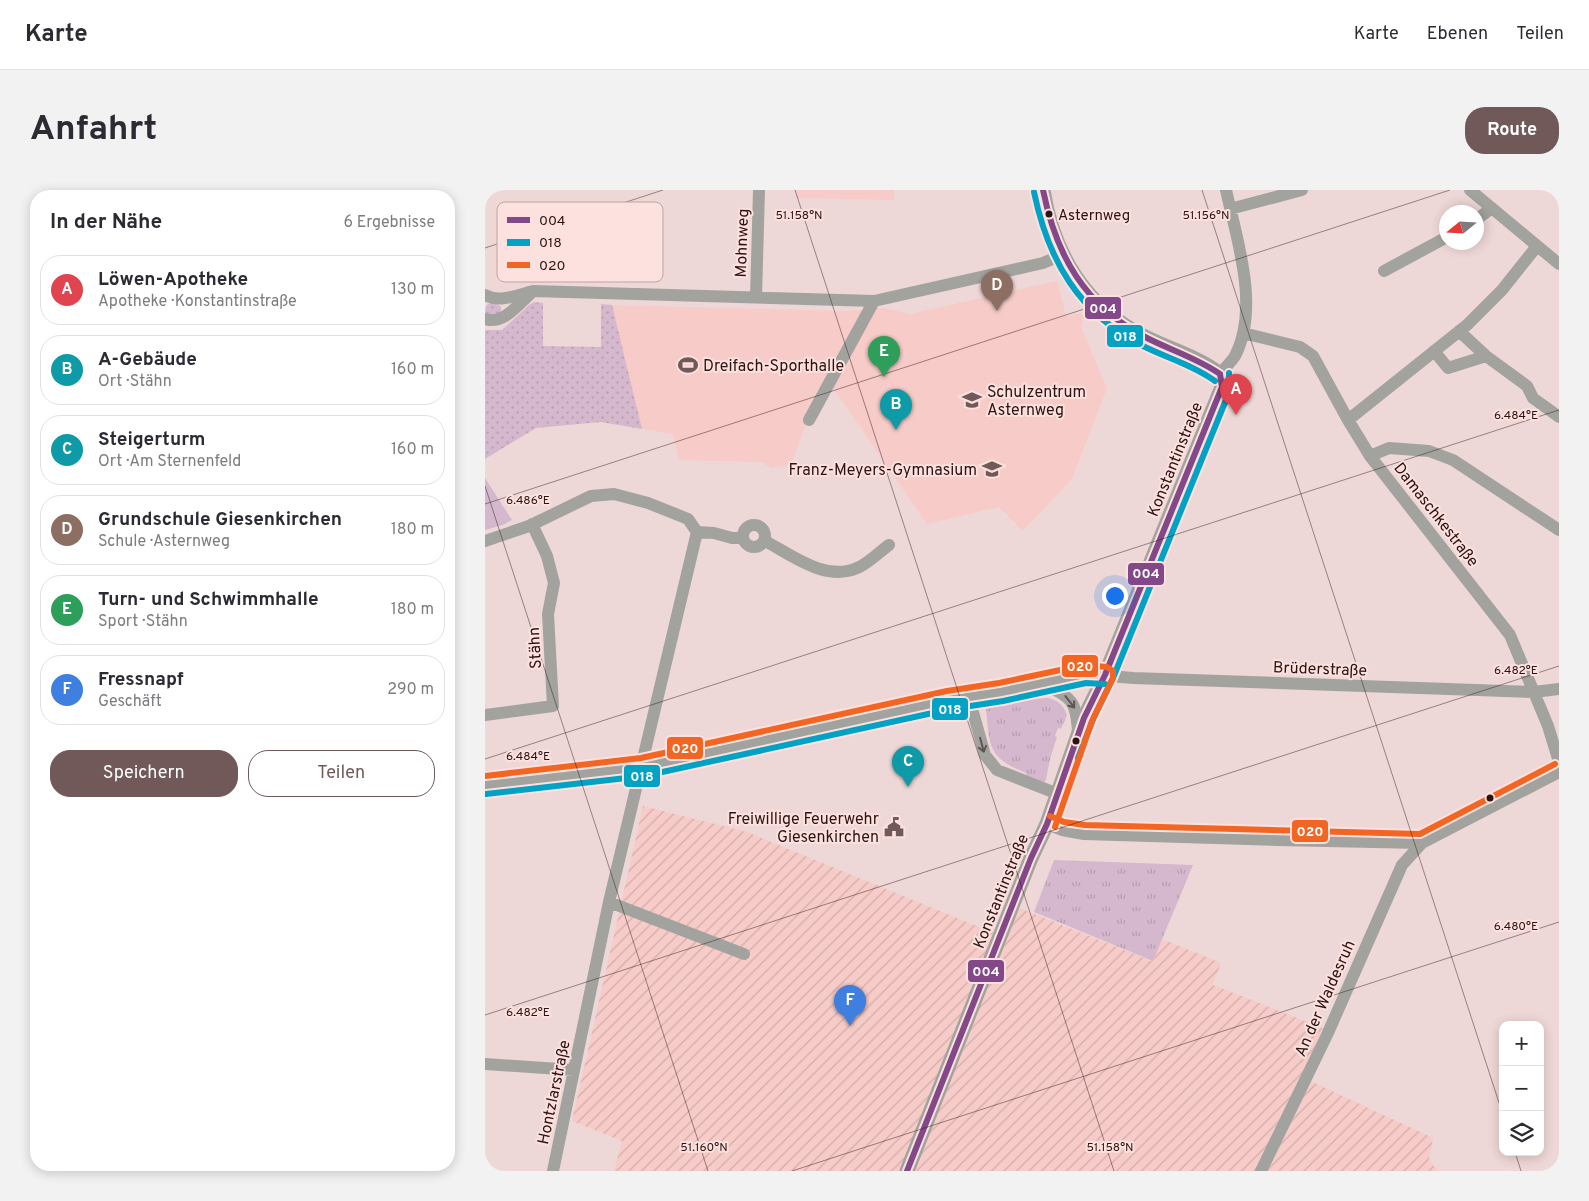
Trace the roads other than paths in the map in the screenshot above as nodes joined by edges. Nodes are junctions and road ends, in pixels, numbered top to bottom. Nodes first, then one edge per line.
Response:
1 (759, 190) edge
2 (1043, 190) edge
3 (1226, 190) edge
4 (1302, 190) edge
5 (1470, 190) edge
6 (1492, 208) junction
7 (1231, 209) junction
8 (1484, 214) edge
9 (1439, 241) edge
10 (1537, 246) junction
11 (1061, 255) junction
12 (1559, 264) edge
13 (1384, 272) dead end
14 (533, 291) junction
15 (485, 295) edge
16 (756, 297) junction
17 (874, 301) junction
18 (485, 319) edge
19 (1459, 330) junction
20 (1243, 332) junction
21 (1434, 351) junction
22 (1486, 356) junction
23 (1221, 374) junction
24 (1559, 417) edge
25 (809, 420) dead end
26 (1349, 420) junction
27 (1370, 456) junction
28 (532, 524) junction
29 (1559, 530) edge
30 (697, 532) junction
31 (743, 538) junction
32 (485, 541) edge
33 (765, 541) junction
34 (889, 545) dead end
35 (1105, 675) junction
36 (1041, 683) junction
37 (1559, 689) edge
38 (1534, 692) junction
39 (969, 698) junction
40 (485, 715) edge
41 (1078, 734) junction
42 (1559, 762) edge
43 (641, 767) junction
44 (1559, 772) edge
45 (485, 785) edge
46 (1058, 794) junction
47 (1047, 824) junction
48 (1422, 843) junction
49 (609, 902) junction
50 (744, 954) dead end
51 (485, 1064) edge
52 (574, 1070) junction
53 (553, 1171) edge
54 (907, 1171) edge
55 (1261, 1171) edge

1 - 16 street, Mohnweg
2 - 11 street
3 - 7 street, Konstantinstraße
4 - 7 street
5 - 6 street
6 - 8 street
6 - 10 street
7 - 20 street, Konstantinstraße
9 - 13 street
10 - 12 street
10 - 19 street
11 - 17 street
11 - 23 street
14 - 15 street
14 - 16 street
14 - 18 street
16 - 17 street
17 - 25 street
19 - 21 street
19 - 22 street
20 - 23 street, Konstantinstraße
20 - 26 street, Damaschkestraße
21 - 22 street
21 - 26 street
22 - 24 street
23 - 35 street, Konstantinstraße
26 - 27 street, Damaschkestraße
27 - 29 street
27 - 38 street, Damaschkestraße
28 - 30 street
28 - 32 street
28 - 40 street, Stähn
30 - 31 street
30 - 43 street
31 - 33 street
31 - 33 street
33 - 34 street
35 - 36 street, Brüderstraße
35 - 38 street, Brüderstraße
35 - 41 street, Konstantinstraße
36 - 39 street, Brüderstraße
36 -> 41 street, Konstantinstraße
37 - 38 street, Brüderstraße
38 - 42 street, Damaschkestraße
39 - 43 street, Brüderstraße
39 -> 46 street
41 - 46 street, Konstantinstraße
43 - 45 street, Brüderstraße
43 - 49 street, Hontzlarstraße
44 - 48 street
46 - 47 street, Konstantinstraße
47 - 48 street
47 - 54 street, Konstantinstraße
48 - 55 street, An der Waldesruh
49 - 50 street
49 - 52 street, Hontzlarstraße
51 - 52 street
52 - 53 street, Hontzlarstraße

